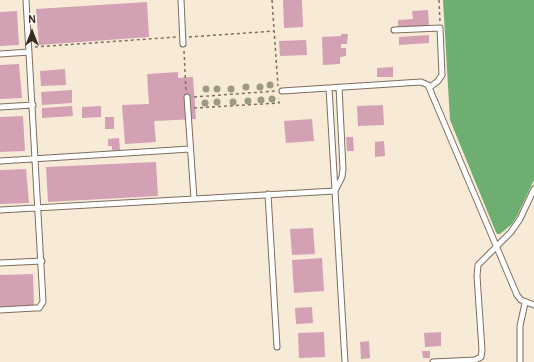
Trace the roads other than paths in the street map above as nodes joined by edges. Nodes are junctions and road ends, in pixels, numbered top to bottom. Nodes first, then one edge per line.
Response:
1 (26, 0) edge
2 (181, 0) edge
3 (394, 30) dead end
4 (183, 44) road end
5 (29, 49) junction
6 (0, 54) edge
7 (339, 87) junction
8 (430, 87) junction
9 (329, 88) junction
10 (280, 91) road end
11 (187, 97) road end
12 (32, 105) junction
13 (0, 107) edge
14 (190, 149) junction
15 (36, 158) junction
16 (0, 161) edge
17 (534, 189) edge
18 (336, 191) junction
19 (268, 194) junction
20 (194, 199) junction
21 (39, 208) junction
22 (0, 210) edge
23 (497, 247) junction
24 (42, 260) junction
25 (0, 264) edge
26 (525, 303) junction
27 (534, 305) edge
28 (0, 310) edge
29 (277, 347) dead end
30 (345, 362) edge
31 (433, 362) edge
32 (520, 362) edge

1 - 5 lane
2 - 4 lane
3 - 8 lane
5 - 6 lane
5 - 12 lane
7 - 8 lane
7 - 9 lane
7 - 18 lane
8 - 23 lane
9 - 10 lane
9 - 18 lane
11 - 14 lane
12 - 13 lane
12 - 15 lane
14 - 15 lane
14 - 20 lane
15 - 16 lane
15 - 21 lane
17 - 23 lane
18 - 19 lane
18 - 30 lane
19 - 20 lane
19 - 29 lane
20 - 21 lane
21 - 22 lane
21 - 24 lane
23 - 26 lane
23 - 31 lane
24 - 25 lane
24 - 28 lane
26 - 27 lane
26 - 32 lane

